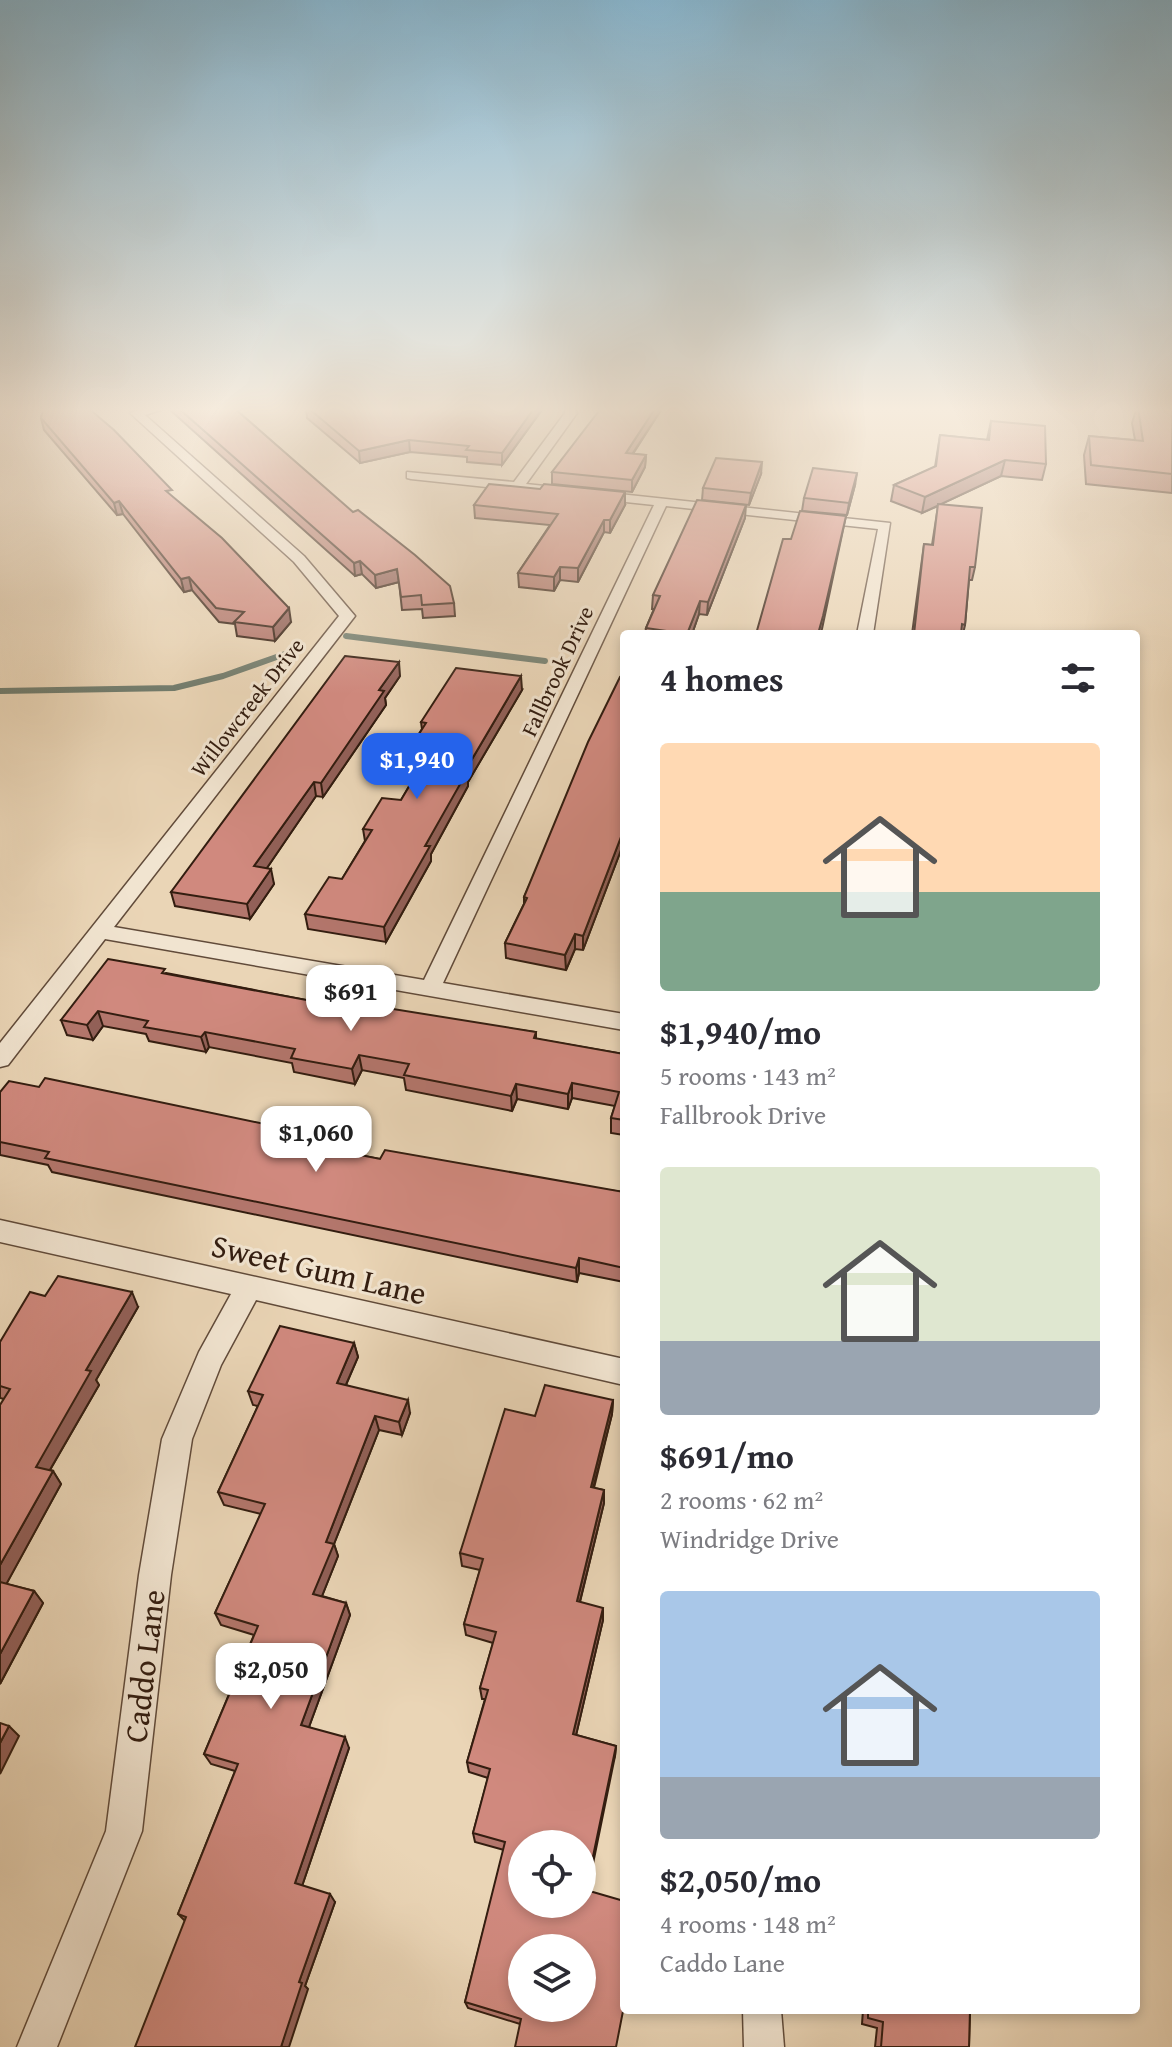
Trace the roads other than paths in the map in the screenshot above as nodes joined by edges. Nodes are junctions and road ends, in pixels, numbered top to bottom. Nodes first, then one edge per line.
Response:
1 (662, 502) edge
2 (236, 503) edge
3 (667, 503) edge
4 (866, 630) edge
5 (102, 932) junction
6 (430, 989) junction
7 (620, 1021) edge
8 (1, 1057) edge
9 (0, 1231) edge
10 (249, 1287) junction
11 (620, 1371) edge
12 (762, 2014) edge
13 (37, 2047) edge
14 (764, 2047) edge

1 - 6 street, Fallbrook Drive
2 - 5 street, Willowcreek Drive
3 - 4 street
5 - 6 street
5 - 8 street, Willowcreek Drive
6 - 7 street
9 - 10 street, Sweet Gum Lane
10 - 11 street, Sweet Gum Lane
10 - 13 street, Caddo Lane
12 - 14 street

